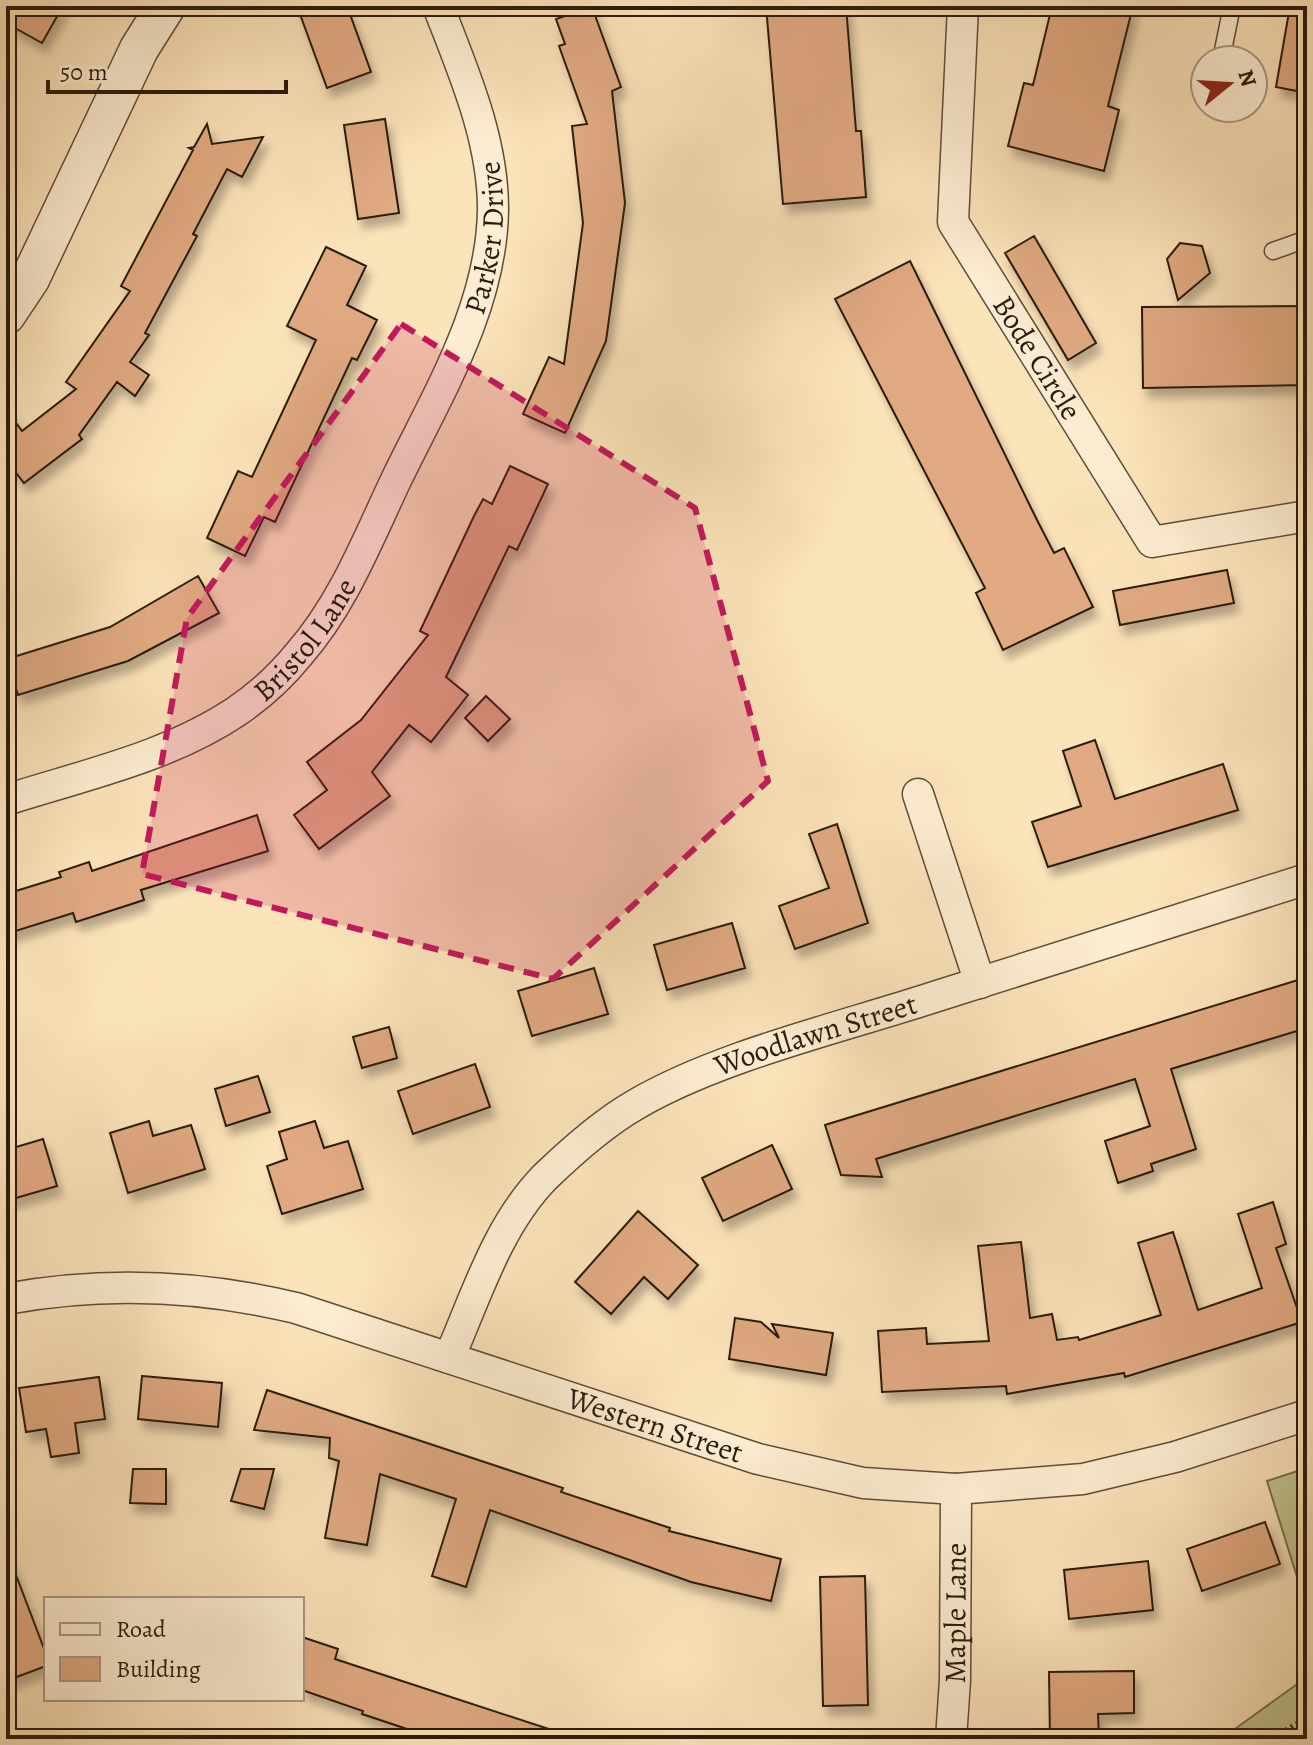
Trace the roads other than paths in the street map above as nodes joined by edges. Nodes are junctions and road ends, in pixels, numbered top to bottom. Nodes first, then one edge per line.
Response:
1 (166, 6) edge
2 (438, 6) edge
3 (963, 6) edge
4 (1232, 6) edge
5 (1224, 44) edge
6 (1307, 239) edge
7 (1273, 251) dead end
8 (6, 315) edge
9 (466, 333) joint
10 (1307, 516) edge
11 (918, 794) dead end
12 (6, 800) edge
13 (1307, 879) edge
14 (980, 983) junction
15 (6, 1299) edge
16 (449, 1358) junction
17 (1307, 1415) edge
18 (956, 1489) junction
19 (951, 1739) edge

1 - 8 street
2 - 9 street, Parker Drive
3 - 10 street, Bode Circle
4 - 5 lane
6 - 7 lane
9 - 12 street, Bristol Lane
11 - 14 street
13 - 14 street, Woodlawn Street
14 - 16 street, Woodlawn Street
15 - 16 street, Western Street
16 - 18 street, Western Street
17 - 18 street, Western Street
18 - 19 street, Maple Lane

